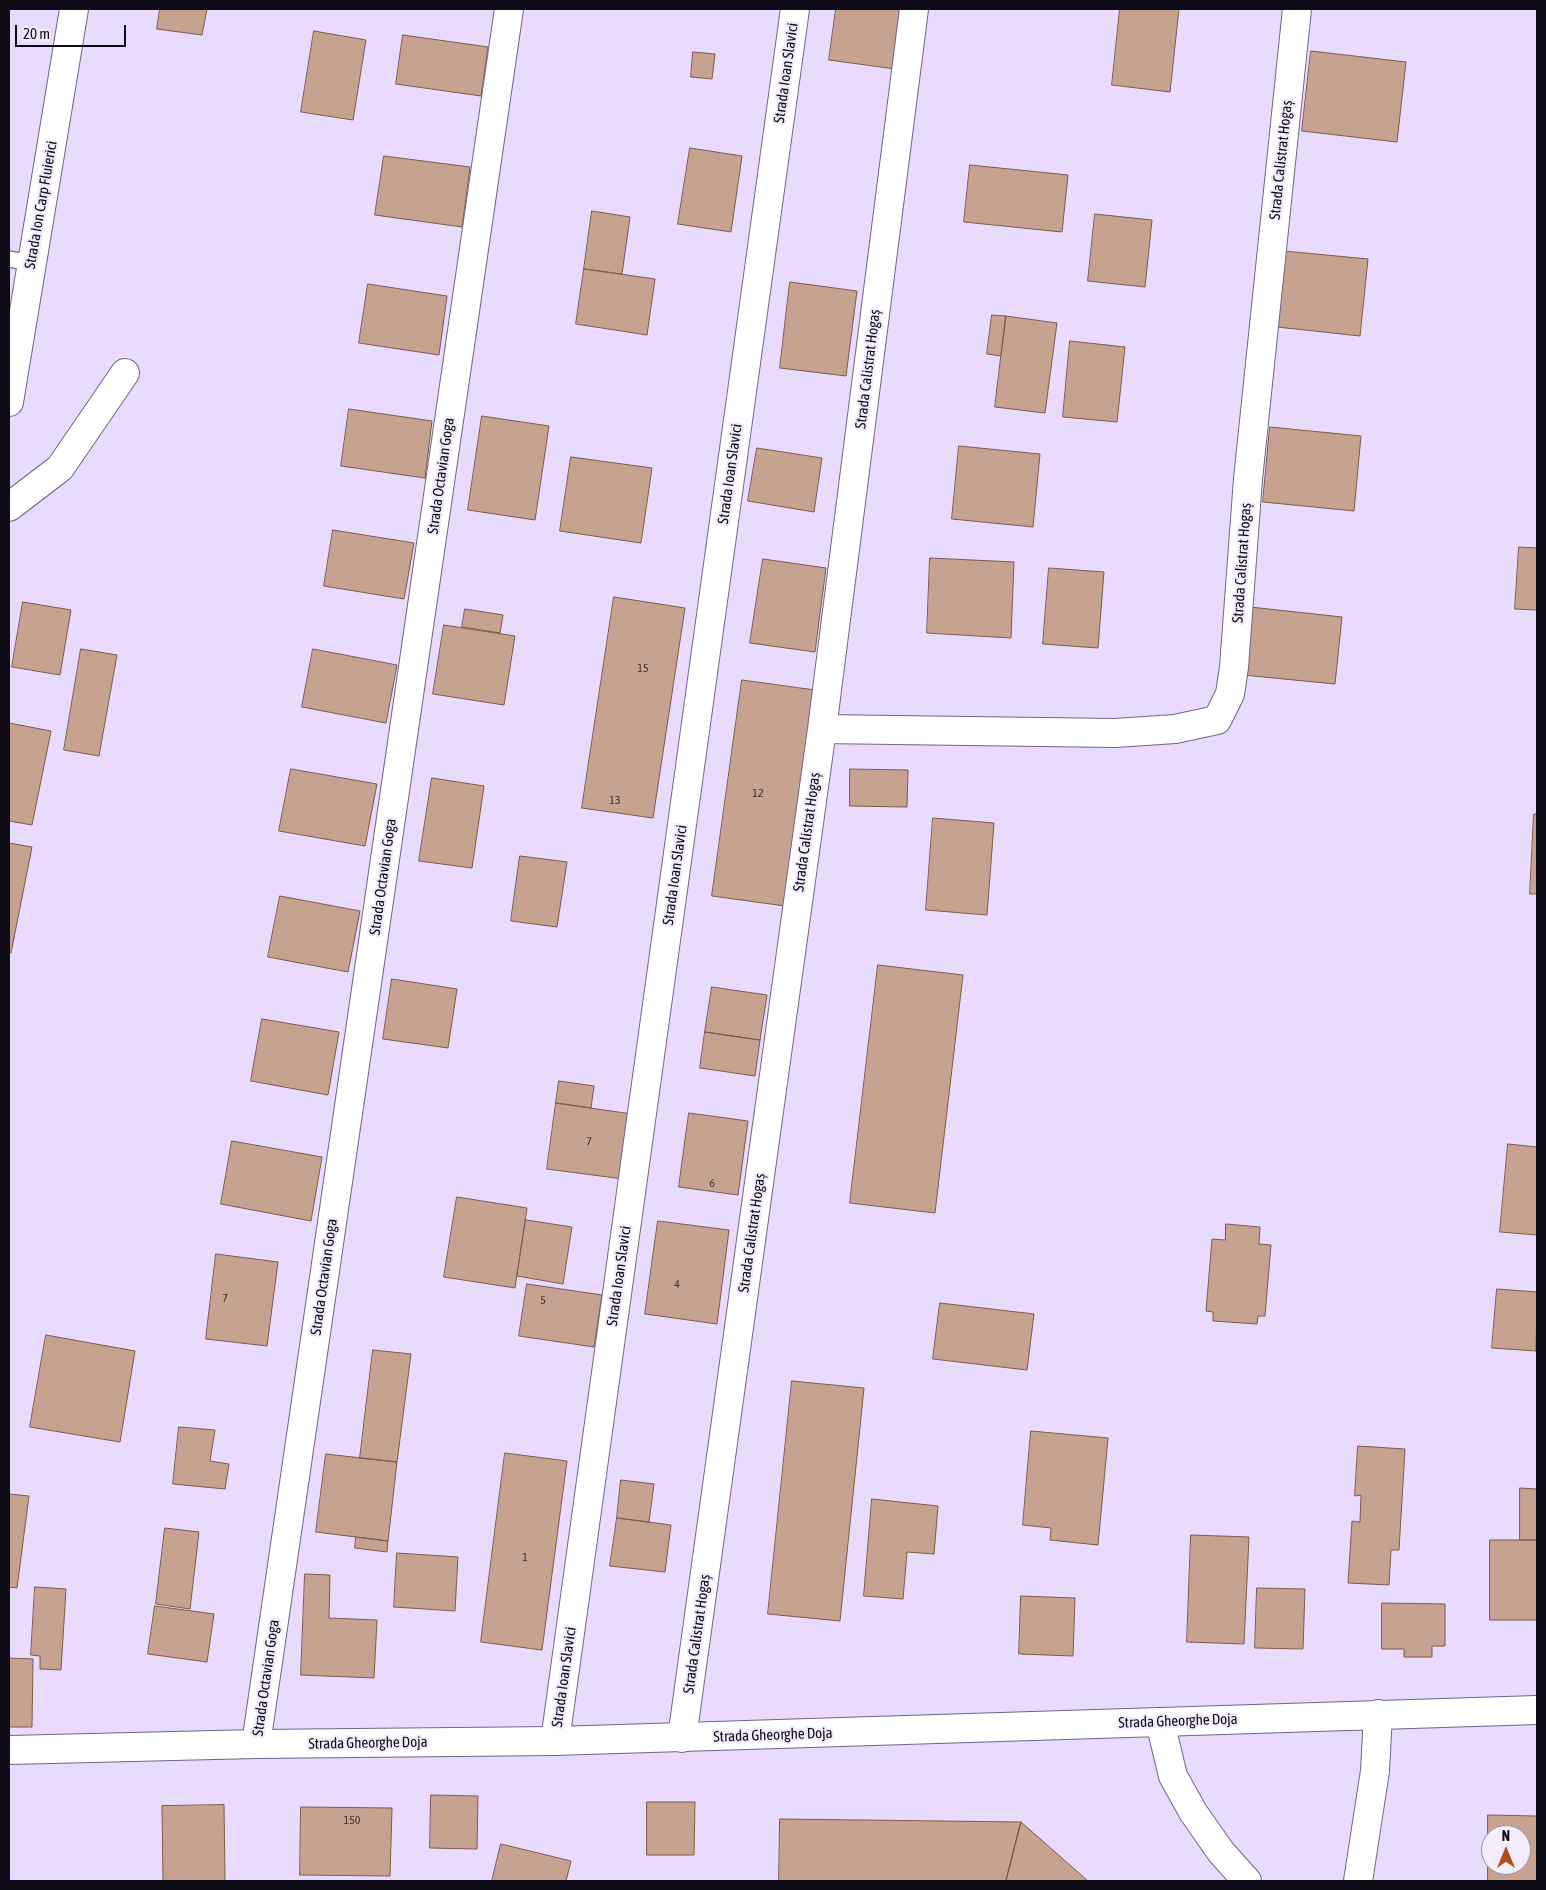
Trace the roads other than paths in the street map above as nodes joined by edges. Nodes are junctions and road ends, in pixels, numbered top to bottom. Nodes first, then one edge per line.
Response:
1 (74, 9) edge
2 (509, 9) edge
3 (795, 9) edge
4 (914, 9) edge
5 (1297, 9) edge
6 (20, 261) edge
7 (125, 374) dead end
8 (9, 402) edge
9 (9, 507) edge
10 (822, 729) junction
11 (1537, 1710) edge
12 (1378, 1714) junction
13 (1160, 1722) junction
14 (682, 1738) junction
15 (555, 1741) junction
16 (256, 1744) junction
17 (9, 1750) edge
18 (1247, 1881) edge
19 (1358, 1881) edge

1 - 6 street, Strada Ion Carp Fluierici
2 - 16 street, Strada Octavian Goga
3 - 15 street, Strada Ioan Slavici
4 - 10 street, Strada Calistrat Hogaș
5 - 10 street, Strada Calistrat Hogaș
6 - 8 street, Strada Ion Carp Fluierici
7 - 9 street
10 - 14 street, Strada Calistrat Hogaș
11 - 12 street, Strada Gheorghe Doja
12 - 13 street, Strada Gheorghe Doja
12 - 19 street
13 - 14 street, Strada Gheorghe Doja
13 - 18 street
14 - 15 street, Strada Gheorghe Doja
15 - 16 street, Strada Gheorghe Doja
16 - 17 street, Strada Gheorghe Doja

